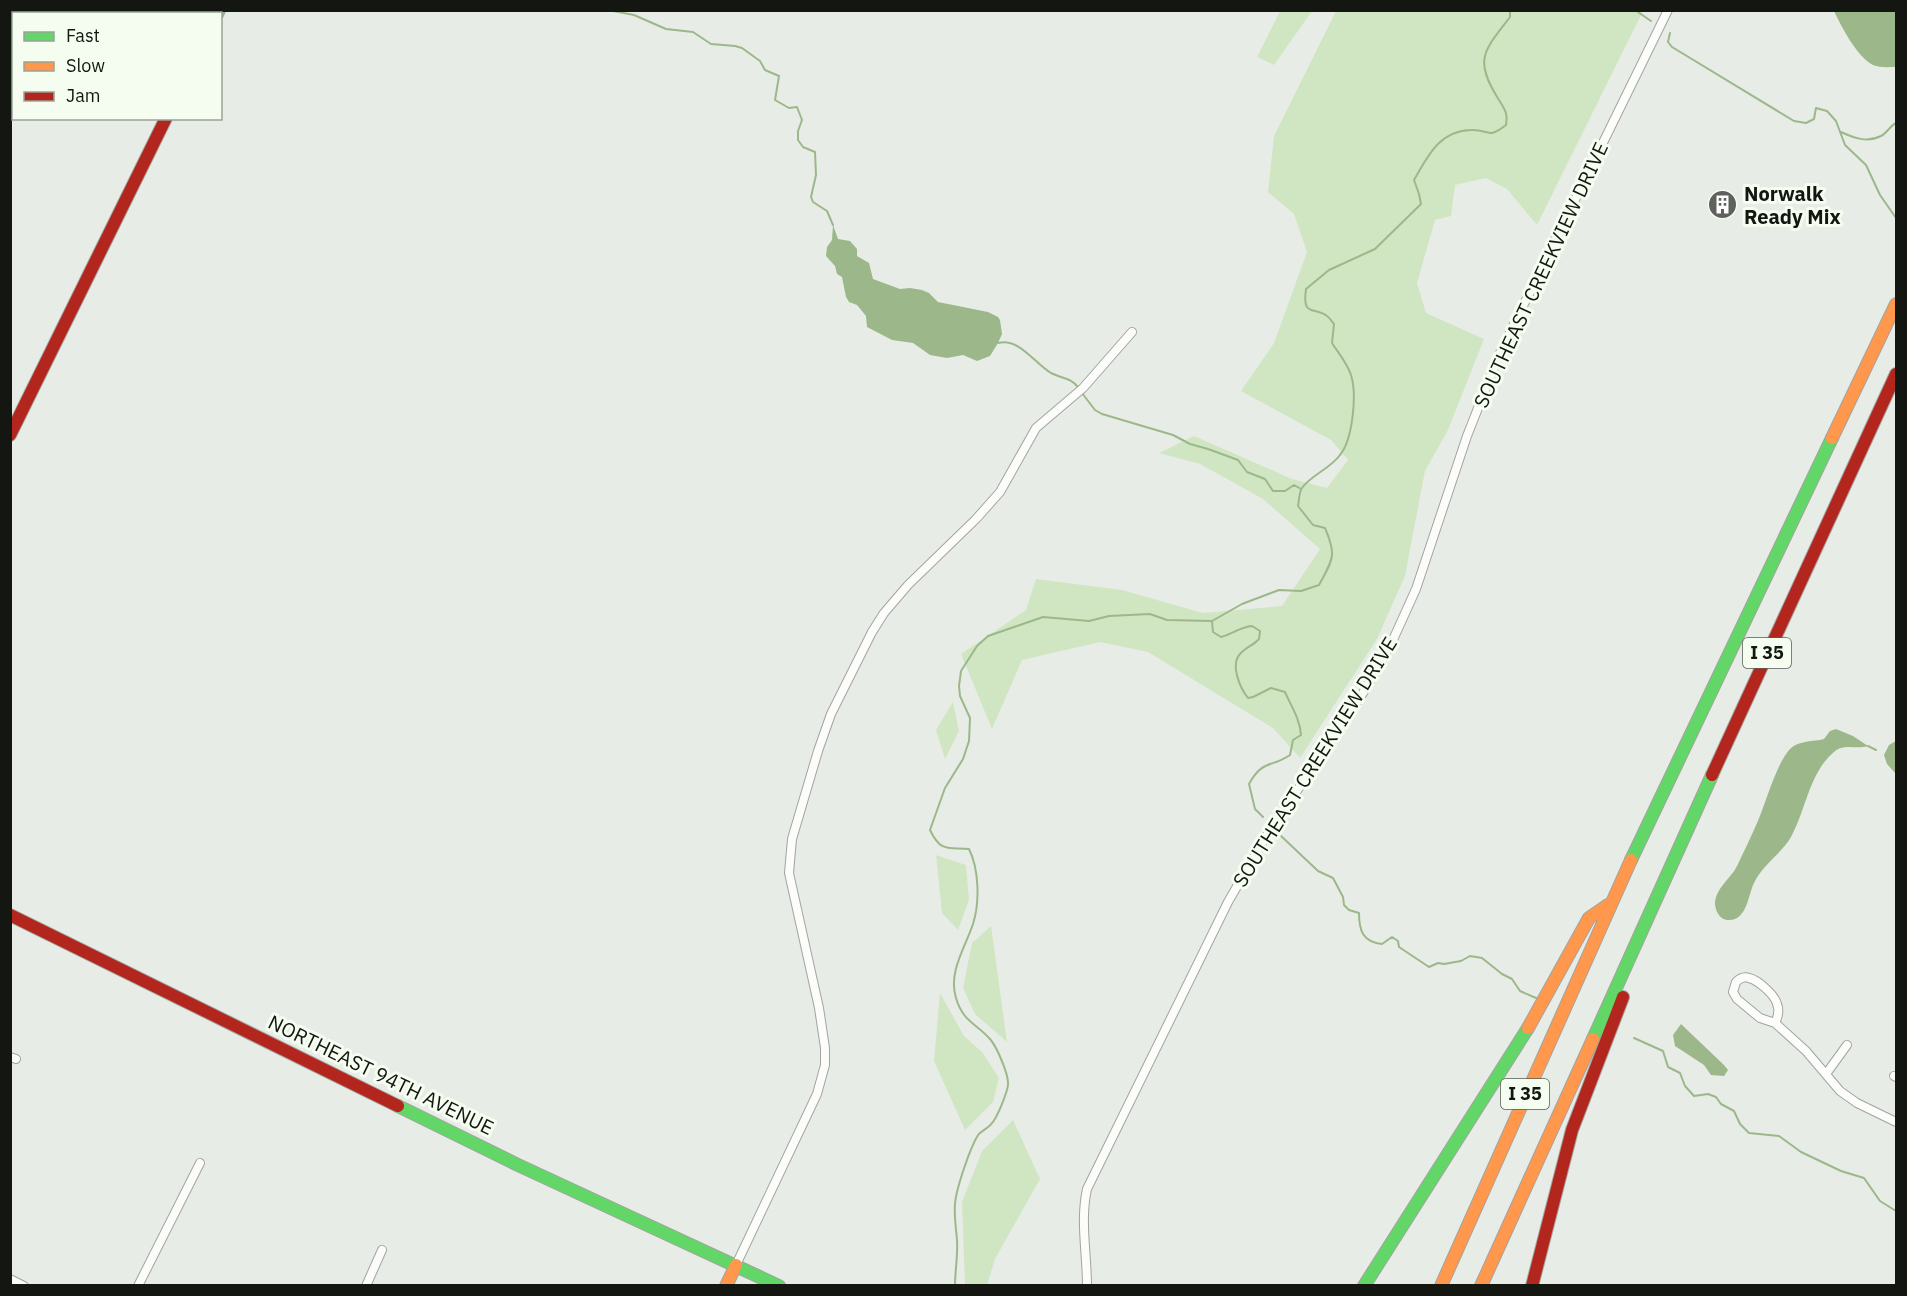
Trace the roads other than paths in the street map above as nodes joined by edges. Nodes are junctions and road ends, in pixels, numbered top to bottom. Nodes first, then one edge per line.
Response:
1 (1668, 10) edge
2 (165, 120) edge
3 (1896, 304) edge
4 (1132, 332) dead end
5 (1896, 374) edge
6 (10, 435) edge
7 (1610, 903) junction
8 (10, 915) edge
9 (1641, 933) junction
10 (1775, 1023) junction
11 (1847, 1046) dead end
12 (1826, 1074) junction
13 (1896, 1122) edge
14 (200, 1163) dead end
15 (382, 1250) dead end
16 (736, 1265) junction
17 (10, 1279) edge
18 (24, 1286) edge
19 (138, 1286) edge
20 (366, 1286) edge
21 (726, 1286) edge
22 (779, 1286) edge
23 (1087, 1286) edge
24 (1364, 1286) edge
25 (1441, 1286) edge
26 (1481, 1286) edge
27 (1532, 1286) edge

1 - 23 street, SOUTHEAST CREEKVIEW DRIVE
2 - 6 main road
3 - 7 main road, I 35
4 - 16 street
5 - 9 main road, I 35
7 - 24 main road
7 - 25 main road, I 35
8 - 16 main road, NORTHEAST 94TH AVENUE
9 - 26 main road, I 35
9 - 27 main road
10 - 10 street
10 - 12 street
11 - 12 street
12 - 13 street
14 - 19 street
15 - 20 street
16 - 21 main road
16 - 22 main road, NORTHEAST 94TH AVENUE
17 - 18 street

